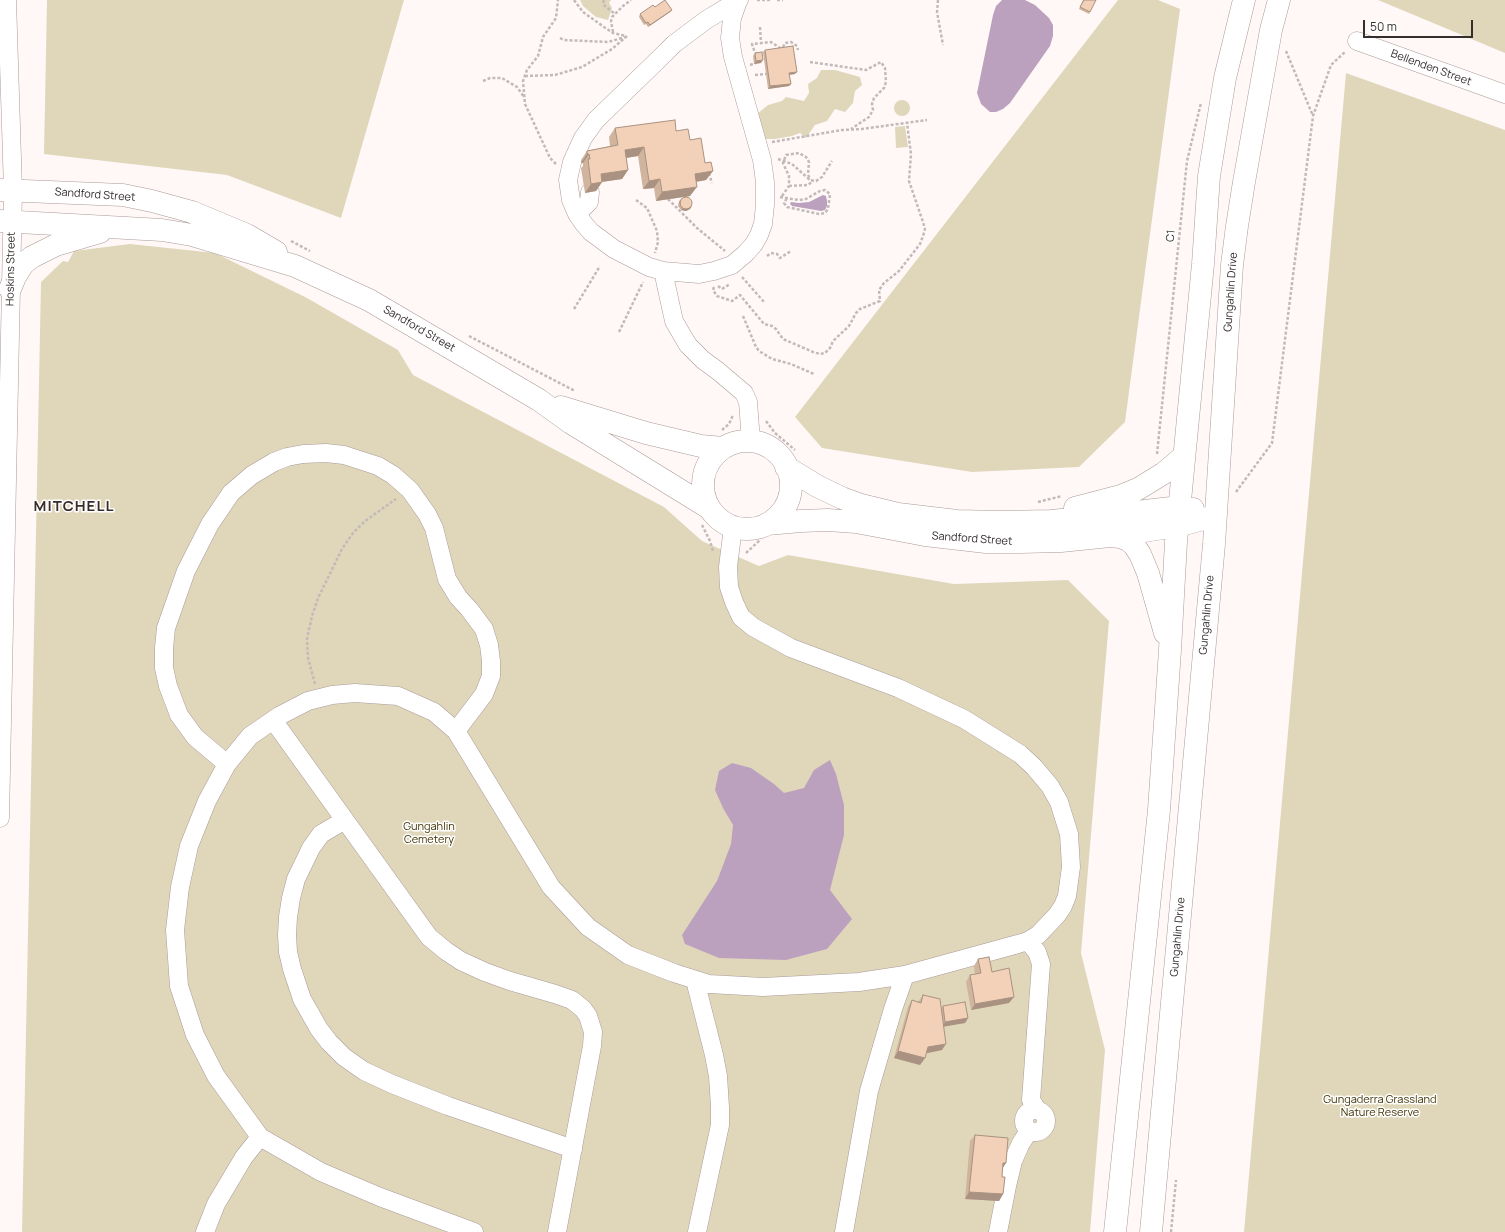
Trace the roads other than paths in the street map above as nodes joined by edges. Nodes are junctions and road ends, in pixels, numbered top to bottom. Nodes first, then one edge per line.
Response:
1 (1244, 0) edge
2 (1279, 0) edge
3 (738, 1) edge
4 (7, 4) edge
5 (1356, 41) road end
6 (0, 51) edge
7 (1505, 94) edge
8 (583, 138) junction
9 (585, 159) edge
10 (6, 190) edge
11 (590, 192) edge
12 (577, 214) junction
13 (6, 221) edge
14 (132, 228) junction
15 (295, 266) junction
16 (663, 272) junction
17 (10, 289) junction
18 (539, 400) junction
19 (751, 441) junction
20 (723, 448) junction
21 (1184, 456) junction
22 (792, 459) junction
23 (709, 508) junction
24 (1216, 515) junction
25 (1178, 517) junction
26 (1001, 522) junction
27 (767, 524) junction
28 (733, 527) junction
29 (1110, 536) junction
30 (1170, 650) junction
31 (273, 720) junction
32 (456, 731) junction
33 (227, 764) junction
34 (0, 818) edge
35 (345, 820) junction
36 (1028, 941) junction
37 (905, 975) junction
38 (695, 980) junction
39 (260, 1137) junction
40 (573, 1149) junction
41 (205, 1232) edge
42 (474, 1232) edge
43 (557, 1232) edge
44 (697, 1232) edge
45 (844, 1232) edge
46 (998, 1232) edge
47 (1116, 1232) edge
48 (1150, 1232) edge

1 - 21 main road
2 - 24 main road, Gungahlin Drive
3 - 8 street
3 - 16 street
4 - 6 street, Hoskins Street
4 - 10 street, Hoskins Street
5 - 7 street, Bellenden Street
8 - 9 street
8 - 12 street
10 - 13 street, Hoskins Street
10 - 15 main road, Sandford Street
11 - 12 street
12 - 16 street
13 - 14 main road, Sandford Street
13 - 17 street, Hoskins Street
14 - 15 main road, Sandford Street
14 - 17 main road
15 - 18 main road, Sandford Street
16 - 19 street
17 - 34 street, Hoskins Street
18 - 20 main road, Sandford Street
18 - 23 main road, Sandford Street
19 - 20 main road
19 - 22 main road
20 - 23 main road
21 - 25 main road
21 - 26 main road
22 - 26 main road, Sandford Street
22 - 27 main road
23 - 28 main road
24 - 25 main road
24 - 48 main road, Gungahlin Drive
25 - 26 main road, Sandford Street
25 - 29 main road, Sandford Street
25 - 30 main road
27 - 28 main road
27 - 29 main road, Sandford Street
28 - 36 street
29 - 30 main road
30 - 47 main road
31 - 32 street
31 - 33 street
31 - 35 street
32 - 33 street
32 - 38 street
33 - 39 street
35 - 40 street
35 - 40 street
36 - 37 street
36 - 46 street
37 - 38 street
37 - 45 street
38 - 44 street
39 - 41 street
39 - 42 street
40 - 43 street

